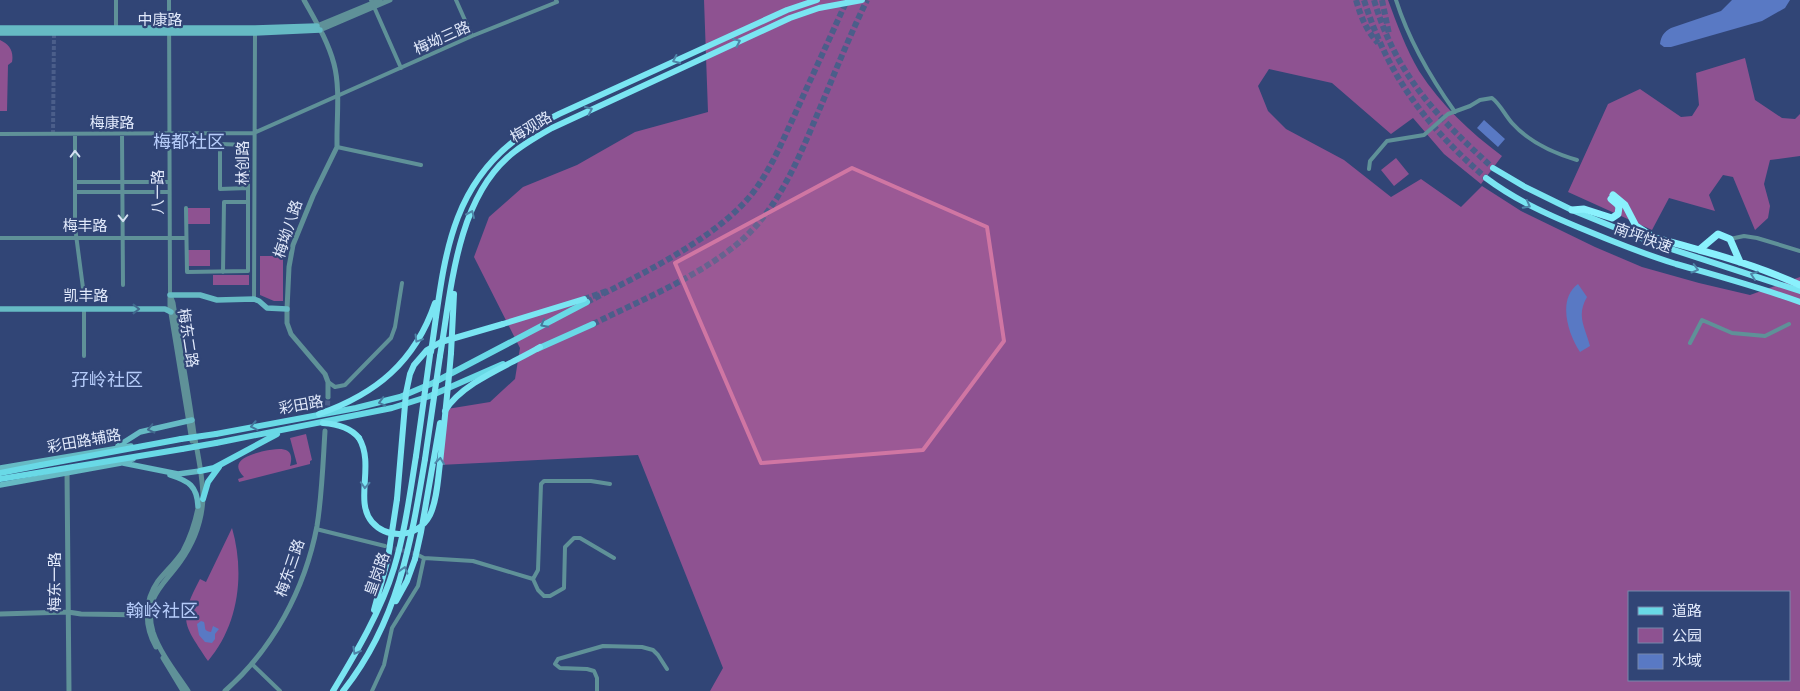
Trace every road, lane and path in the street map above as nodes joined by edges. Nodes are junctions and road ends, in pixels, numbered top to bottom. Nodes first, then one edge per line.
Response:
1 (116, 0) edge
2 (169, 0) edge
3 (304, 0) edge
4 (380, 0) edge
5 (390, 0) edge
6 (456, 0) edge
7 (817, 0) edge
8 (862, 0) edge
9 (1396, 0) edge
10 (557, 1) edge
11 (373, 3) edge
12 (319, 28) junction
13 (2, 30) edge
14 (255, 30) junction
15 (116, 31) junction
16 (169, 31) junction
17 (472, 36) junction
18 (401, 68) junction
19 (337, 96) junction
20 (1455, 112) junction
21 (254, 133) junction
22 (0, 134) edge
23 (170, 134) junction
24 (75, 135) junction
25 (122, 135) junction
26 (337, 147) junction
27 (1577, 160) dead end
28 (421, 165) dead end
29 (1493, 168) tunnel mouth
30 (1369, 169) dead end
31 (1486, 178) tunnel mouth
32 (76, 182) junction
33 (123, 182) junction
34 (170, 182) junction
35 (248, 188) junction
36 (75, 192) junction
37 (123, 192) junction
38 (169, 192) junction
39 (248, 202) junction
40 (186, 208) dead end
41 (1572, 210) junction
42 (1628, 233) junction
43 (1653, 236) junction
44 (0, 238) edge
45 (75, 238) junction
46 (123, 238) junction
47 (170, 238) junction
48 (186, 238) junction
49 (1730, 239) junction
50 (1699, 250) junction
51 (1800, 251) edge
52 (457, 260) junction
53 (1740, 262) junction
54 (223, 272) junction
55 (442, 277) junction
56 (402, 283) dead end
57 (1800, 284) edge
58 (123, 285) dead end
59 (83, 288) dead end
60 (1800, 290) edge
61 (170, 296) junction
62 (254, 299) junction
63 (586, 300) joint
64 (1800, 302) edge
65 (0, 309) edge
66 (84, 309) junction
67 (286, 309) junction
68 (171, 312) junction
69 (593, 324) tunnel mouth
70 (1789, 324) dead end
71 (1690, 343) dead end
72 (540, 347) junction
73 (84, 356) dead end
74 (328, 382) junction
75 (328, 398) tunnel mouth
76 (319, 414) junction
77 (190, 420) junction
78 (323, 423) junction
79 (286, 430) junction
80 (325, 431) dead end
81 (173, 440) junction
82 (114, 448) junction
83 (149, 454) junction
84 (416, 456) joint
85 (425, 459) joint
86 (121, 463) junction
87 (223, 463) junction
88 (0, 468) edge
89 (42, 468) junction
90 (162, 471) junction
91 (198, 471) junction
92 (67, 472) junction
93 (0, 473) edge
94 (0, 479) edge
95 (610, 484) dead end
96 (0, 485) edge
97 (203, 499) junction
98 (198, 506) junction
99 (316, 529) junction
100 (385, 546) tunnel mouth
101 (416, 557) junction
102 (424, 558) junction
103 (614, 558) dead end
104 (533, 579) junction
105 (68, 612) junction
106 (0, 614) edge
107 (149, 615) junction
108 (388, 615) junction
109 (370, 626) junction
110 (382, 628) junction
111 (392, 628) junction
112 (252, 664) junction
113 (667, 669) dead end
114 (69, 691) edge
115 (183, 691) edge
116 (188, 691) edge
117 (224, 691) edge
118 (280, 691) edge
119 (333, 691) edge
120 (344, 691) edge
121 (372, 691) edge
122 (597, 691) edge

1 - 15 street
2 - 16 street, 八一路
3 - 12 street, 梅坳八路
4 - 11 street
5 - 11 street
6 - 17 street
7 -> 55 highway, 梅观路
52 -> 8 highway, 梅观路
9 - 20 street
10 - 17 street, 梅坳三路
11 - 12 street
11 - 18 street
12 - 14 main road, 中康路
12 - 19 street, 梅坳八路
13 - 15 main road, 中康路
14 - 16 main road, 中康路
14 - 21 street, 林创路
15 - 16 main road, 中康路
16 - 23 street, 八一路
17 - 18 street, 梅坳三路
18 - 19 street, 梅坳三路
19 - 21 street, 梅坳三路
19 - 26 street, 梅坳八路
20 - 27 street
20 - 30 street
21 - 23 street, 梅康路
21 - 62 street, 林创路
22 - 24 street, 梅康路
23 - 25 street, 梅康路
23 - 34 street, 八一路
24 - 25 street, 梅康路
32 -> 24 street
25 - 33 street
26 - 28 street
26 - 67 street, 梅坳八路
29 - 41 highway, 南坪快速
31 -> 64 highway, 南坪快速
32 - 33 street
32 - 36 street
33 - 34 street
33 - 37 street
34 - 38 street, 八一路
35 - 35 street
35 - 39 street
36 - 37 street
36 - 45 street
37 - 38 street
37 -> 46 street
38 - 47 street, 八一路
39 - 54 street
39 - 54 street
40 - 48 street
41 - 42 highway, 南坪快速
41 - 43 highway
42 - 43 highway
60 -> 42 highway, 南坪快速
43 - 50 highway
44 - 45 street, 梅丰路
45 - 46 street, 梅丰路
45 - 59 street
46 - 47 street, 梅丰路
46 - 58 street
47 - 48 street, 梅丰路
47 - 61 street, 八一路
48 - 54 street
49 - 50 highway
49 - 51 street
49 - 53 highway
50 - 53 highway
78 -> 52 highway, bridge
52 - 85 highway, 梅观路, bridge
53 - 57 highway
55 -> 76 highway
55 - 84 highway, 梅观路, bridge
56 - 74 street
61 - 62 main road
61 - 68 street, 梅东二路
61 - 77 street, 梅东二路
62 - 67 main road
63 -> 76 main road, 彩田路
63 - 109 highway, bridge
65 - 66 main road, 凯丰路
66 -> 68 main road, 凯丰路
66 - 73 street
67 - 74 street, 梅坳八路
68 - 77 street, 梅东二路
69 - 72 main road, 彩田路
70 - 71 street
72 - 78 main road, 彩田路
72 - 101 highway, bridge
74 - 75 street
76 -> 81 main road, 彩田路, bridge
77 -> 82 main road
77 - 91 street, 梅东二路
78 - 79 main road, 彩田路
79 - 83 main road, 彩田路, bridge
79 - 87 main road
80 - 99 street, 梅东三路
81 - 82 main road, 彩田路辅路
81 - 89 main road, 彩田路
82 - 88 main road, 彩田路辅路
83 - 86 main road, 彩田路辅路
83 - 89 main road, 彩田路
84 - 109 highway, 皇岗路
108 -> 85 highway, 皇岗路
86 - 90 main road
86 - 92 main road, 彩田路辅路
87 - 91 main road
87 - 97 main road
89 - 93 main road, 彩田路, bridge
89 - 94 main road, 彩田路
90 - 91 main road
90 - 98 main road
91 - 97 street, 梅东二路
91 - 98 street, 梅东二路
92 - 96 main road, 彩田路辅路
92 - 105 street, 梅东一路
95 - 104 street
97 - 107 street, 梅东二路
98 - 107 street, 梅东二路
99 - 100 street
99 - 112 street, 梅东三路
101 - 102 street
101 - 108 highway
102 - 104 street
102 - 111 street
103 - 104 street
105 - 106 street
105 - 107 street
105 - 114 street, 梅东一路
107 - 115 street, 梅东二路
107 - 116 street, 梅东二路
108 - 110 highway, 皇岗路
109 -> 119 highway, 皇岗路
110 - 111 street
110 - 120 highway, 皇岗路
111 - 121 street
112 - 117 street, 梅东三路
112 - 118 street
113 - 122 street

